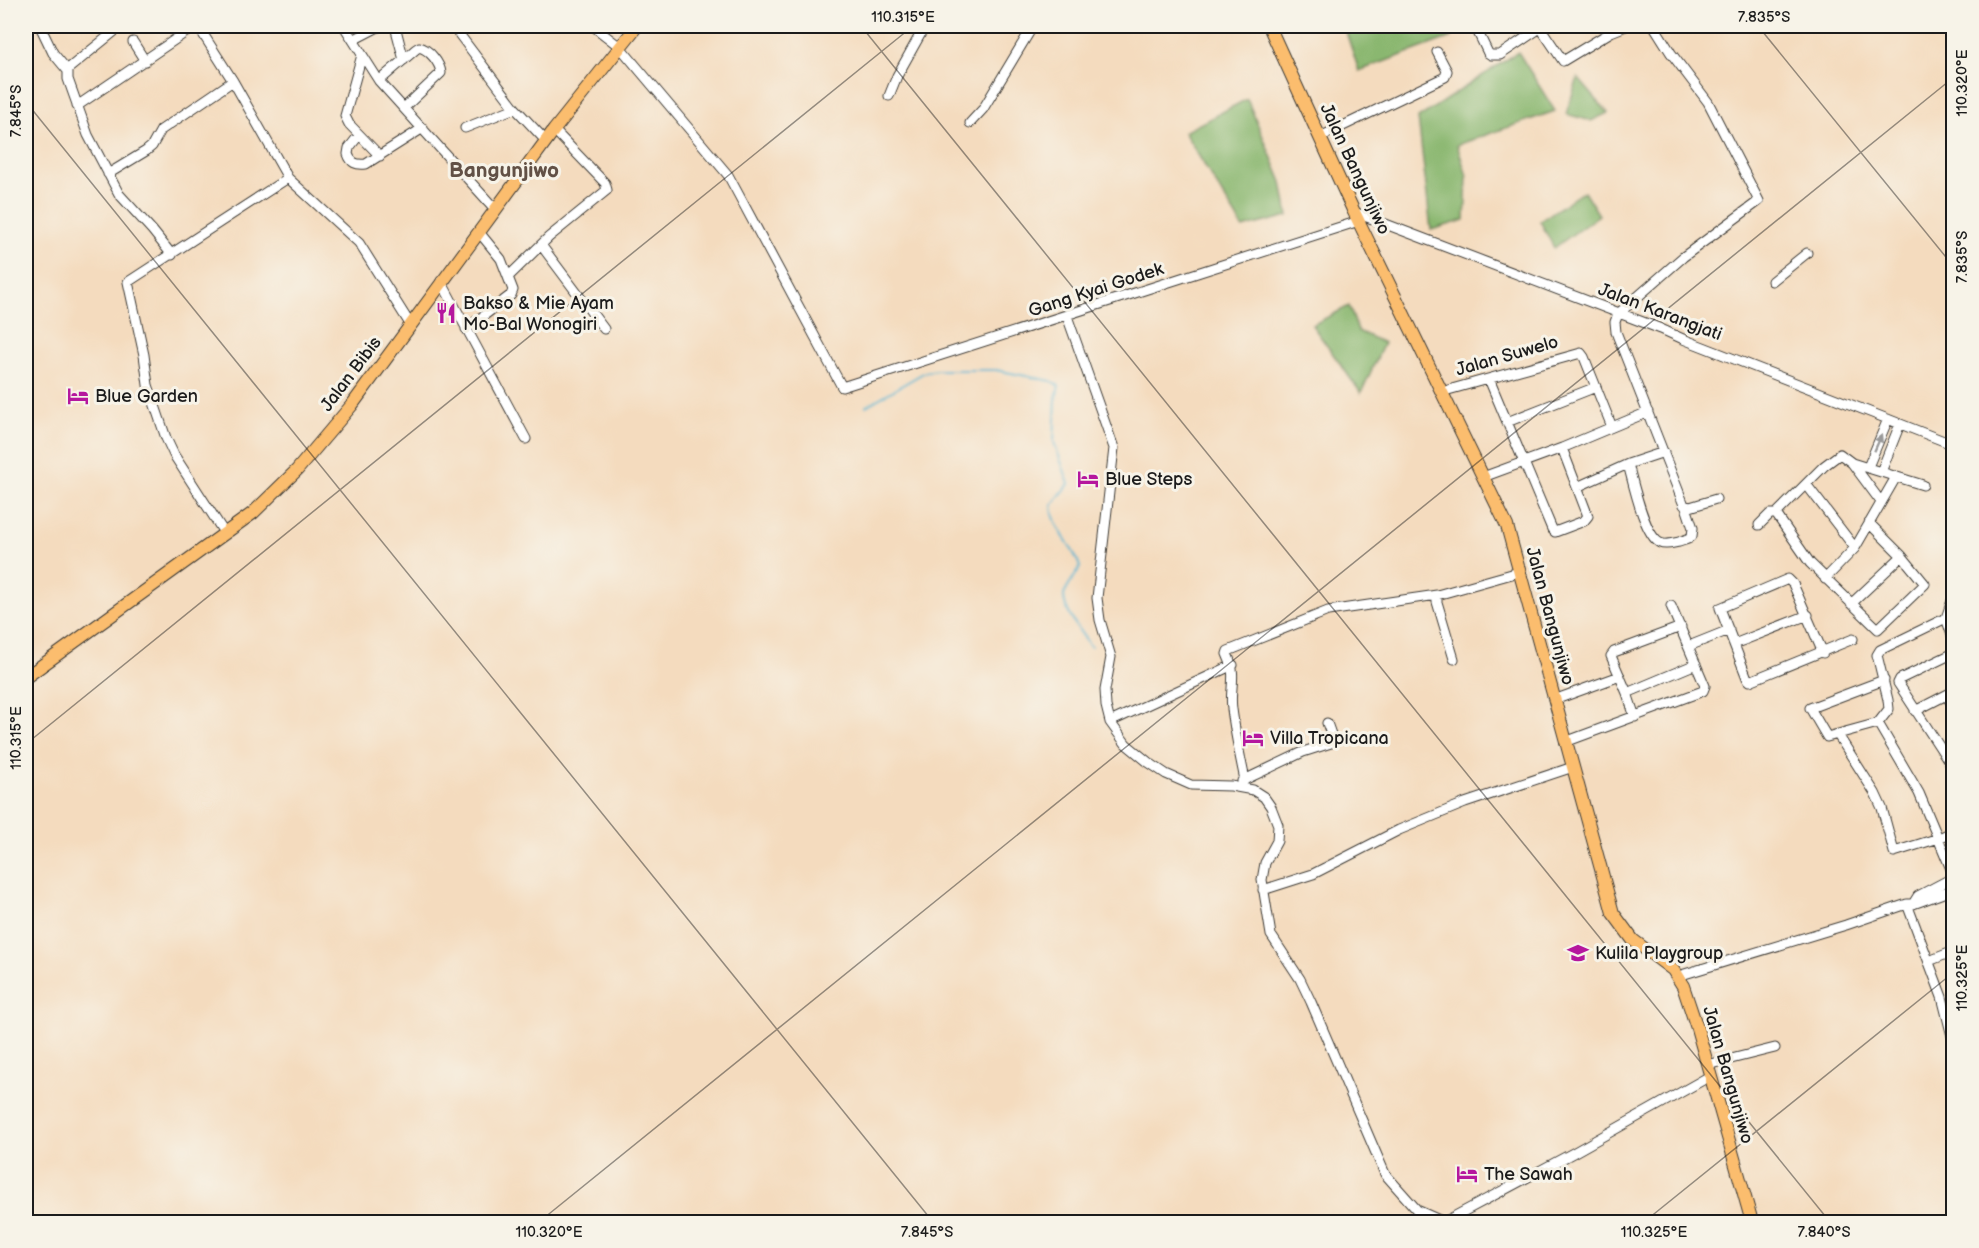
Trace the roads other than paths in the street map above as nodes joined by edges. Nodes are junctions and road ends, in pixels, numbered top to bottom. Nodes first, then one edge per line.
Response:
1 (40, 26) edge
2 (121, 26) edge
3 (196, 26) edge
4 (344, 26) edge
5 (380, 26) edge
6 (395, 26) edge
7 (453, 26) edge
8 (593, 26) edge
9 (637, 26) edge
10 (926, 26) edge
11 (1033, 26) edge
12 (1269, 26) edge
13 (1475, 26) edge
14 (1542, 26) edge
15 (1626, 26) edge
16 (1654, 26) edge
17 (1609, 29) edge
18 (353, 40) junction
19 (134, 42) dead end
20 (620, 47) junction
21 (1437, 52) dead end
22 (362, 55) junction
23 (404, 60) junction
24 (145, 61) junction
25 (68, 71) junction
26 (233, 81) junction
27 (379, 81) junction
28 (889, 96) dead end
29 (77, 106) junction
30 (404, 108) junction
31 (514, 108) junction
32 (970, 123) dead end
33 (423, 128) junction
34 (465, 128) dead end
35 (554, 130) junction
36 (359, 135) junction
37 (1320, 137) junction
38 (546, 141) junction
39 (380, 156) junction
40 (108, 174) junction
41 (288, 178) junction
42 (495, 209) junction
43 (1357, 217) junction
44 (479, 232) junction
45 (541, 245) junction
46 (1807, 254) dead end
47 (171, 255) junction
48 (508, 277) junction
49 (441, 281) junction
50 (1772, 281) dead end
51 (1618, 314) junction
52 (1067, 316) junction
53 (410, 324) junction
54 (466, 329) junction
55 (604, 329) dead end
56 (1489, 379) junction
57 (1596, 387) junction
58 (1441, 392) junction
59 (1648, 412) junction
60 (1888, 419) junction
61 (1507, 422) junction
62 (1899, 424) junction
63 (1612, 427) junction
64 (526, 440) dead end
65 (1953, 445) edge
66 (1562, 448) junction
67 (1664, 452) junction
68 (1524, 463) junction
69 (1852, 463) junction
70 (1629, 464) junction
71 (1868, 467) junction
72 (1881, 472) junction
73 (1483, 477) junction
74 (1896, 477) junction
75 (1806, 484) junction
76 (1923, 485) dead end
77 (1577, 487) junction
78 (1716, 499) dead end
79 (1881, 502) junction
80 (1686, 507) junction
81 (1776, 514) junction
82 (1869, 523) junction
83 (1759, 525) dead end
84 (225, 534) junction
85 (1855, 548) junction
86 (1902, 556) junction
87 (1519, 572) junction
88 (1825, 579) junction
89 (1437, 595) junction
90 (1953, 595) edge
91 (1851, 604) junction
92 (1671, 606) dead end
93 (1808, 615) junction
94 (1946, 618) junction
95 (1682, 627) junction
96 (1729, 630) junction
97 (1853, 639) dead end
98 (1953, 641) edge
99 (1734, 644) junction
100 (1689, 646) junction
101 (1823, 653) junction
102 (1953, 653) edge
103 (1454, 659) dead end
104 (1233, 664) junction
105 (1696, 664) junction
106 (1620, 676) junction
107 (26, 677) edge
108 (1884, 680) junction
109 (1627, 693) junction
110 (1950, 693) edge
111 (1554, 700) junction
112 (1953, 707) edge
113 (1915, 711) junction
114 (1635, 717) junction
115 (1110, 722) junction
116 (1327, 723) dead end
117 (1878, 723) junction
118 (1838, 735) junction
119 (1565, 742) junction
120 (1573, 767) junction
121 (1953, 770) edge
122 (1245, 780) junction
123 (1231, 786) junction
124 (1953, 831) edge
125 (1939, 838) junction
126 (1953, 876) edge
127 (1953, 889) edge
128 (1263, 890) junction
129 (1910, 904) junction
130 (1953, 951) edge
131 (1929, 961) junction
132 (1678, 976) junction
133 (1953, 1044) edge
134 (1775, 1048) dead end
135 (1709, 1070) junction
136 (1444, 1222) edge
137 (1752, 1222) edge

1 - 25 street
2 - 25 street
3 - 24 street
3 - 26 street
4 - 18 street
5 - 18 street
6 - 23 street
7 - 31 street
8 - 20 street
9 - 20 main road, Jalan Bibis
10 - 28 street
11 - 32 street
12 - 37 main road, Jalan Bangunjiwo
13 - 14 street
14 - 17 street
15 - 17 street
16 - 51 street
18 - 22 street
19 - 24 street
20 - 35 main road, Jalan Bibis
20 - 52 street, Gang Kyai Godek
21 - 37 street
22 - 27 street
22 - 36 street
23 - 27 street
23 - 30 street
24 - 29 street
25 - 29 street
26 - 40 street
26 - 41 street
27 - 30 street
29 - 40 street
30 - 33 street
31 - 34 street
31 - 38 street
33 - 39 street
33 - 42 street
35 - 38 main road, Jalan Bibis
35 - 45 street
36 - 39 street
36 - 39 street
37 - 43 main road, Jalan Bangunjiwo
38 - 42 main road, Jalan Bibis
40 - 47 street
41 - 47 street
41 - 53 street
42 - 44 main road, Jalan Bibis
43 - 51 street, Jalan Karangjati
43 - 52 street, Gang Kyai Godek
43 - 58 main road, Jalan Bangunjiwo
44 - 48 street
44 - 49 main road, Jalan Bibis
45 - 48 street
45 - 55 street
46 - 50 street
47 - 84 street
48 - 54 street
49 - 53 main road, Jalan Bibis
49 - 54 street
51 - 59 street
51 - 60 street, Jalan Karangjati
52 - 115 street
53 - 84 main road, Jalan Bibis
54 - 64 street
56 - 57 street, Jalan Suwelo
56 - 58 street, Jalan Suwelo
56 - 61 street
57 - 61 street
57 - 63 street
58 - 73 main road, Jalan Bangunjiwo
59 - 63 street
59 - 67 street
60 - 62 street, Jalan Karangjati
71 -> 60 street
61 - 68 street
62 - 65 street, Jalan Karangjati
62 - 72 street
63 - 66 street
66 - 68 street
66 - 77 street
67 - 70 street
67 - 80 street
68 - 73 street
68 - 77 street
69 - 71 street
69 - 75 street
69 - 79 street
70 - 77 street
70 - 80 street
71 - 72 street
72 - 74 street
73 - 87 main road, Jalan Bangunjiwo
74 - 76 street
74 - 79 street
75 - 81 street
75 - 85 street
78 - 80 street
79 - 82 street
81 - 83 street
81 - 88 street
82 - 85 street
82 - 86 street
84 - 107 main road, Jalan Bibis
85 - 88 street
86 - 91 street
86 - 91 street
87 - 89 street
87 - 111 main road, Jalan Bangunjiwo
88 - 91 street
89 - 103 street
89 - 104 street
90 - 94 street
92 - 95 street
93 - 96 street
93 - 99 street
93 - 101 street
94 - 98 street
94 - 108 street
95 - 100 street
95 - 106 street
96 - 99 street
96 - 100 street
97 - 101 street
99 - 101 street
100 - 105 street
102 - 113 street
104 - 115 street
104 - 122 street
105 - 109 street
105 - 114 street
106 - 109 street
106 - 111 street
108 - 117 street
108 - 118 street
109 - 114 street
110 - 112 street
110 - 113 street
111 - 119 main road, Jalan Bangunjiwo
113 - 121 street
114 - 119 street
115 - 123 street
116 - 122 street
117 - 118 street
117 - 125 street
118 - 125 street
119 - 120 main road, Jalan Bangunjiwo
120 - 128 street
120 - 132 main road, Jalan Bangunjiwo
122 - 123 street
123 - 128 street
124 - 125 street
125 - 126 street
126 - 129 street
127 - 129 street
128 - 136 street
129 - 131 street
129 - 132 street
130 - 131 street
131 - 133 street
132 - 135 main road, Jalan Bangunjiwo
134 - 135 street
135 - 136 street
135 - 137 main road, Jalan Bangunjiwo

